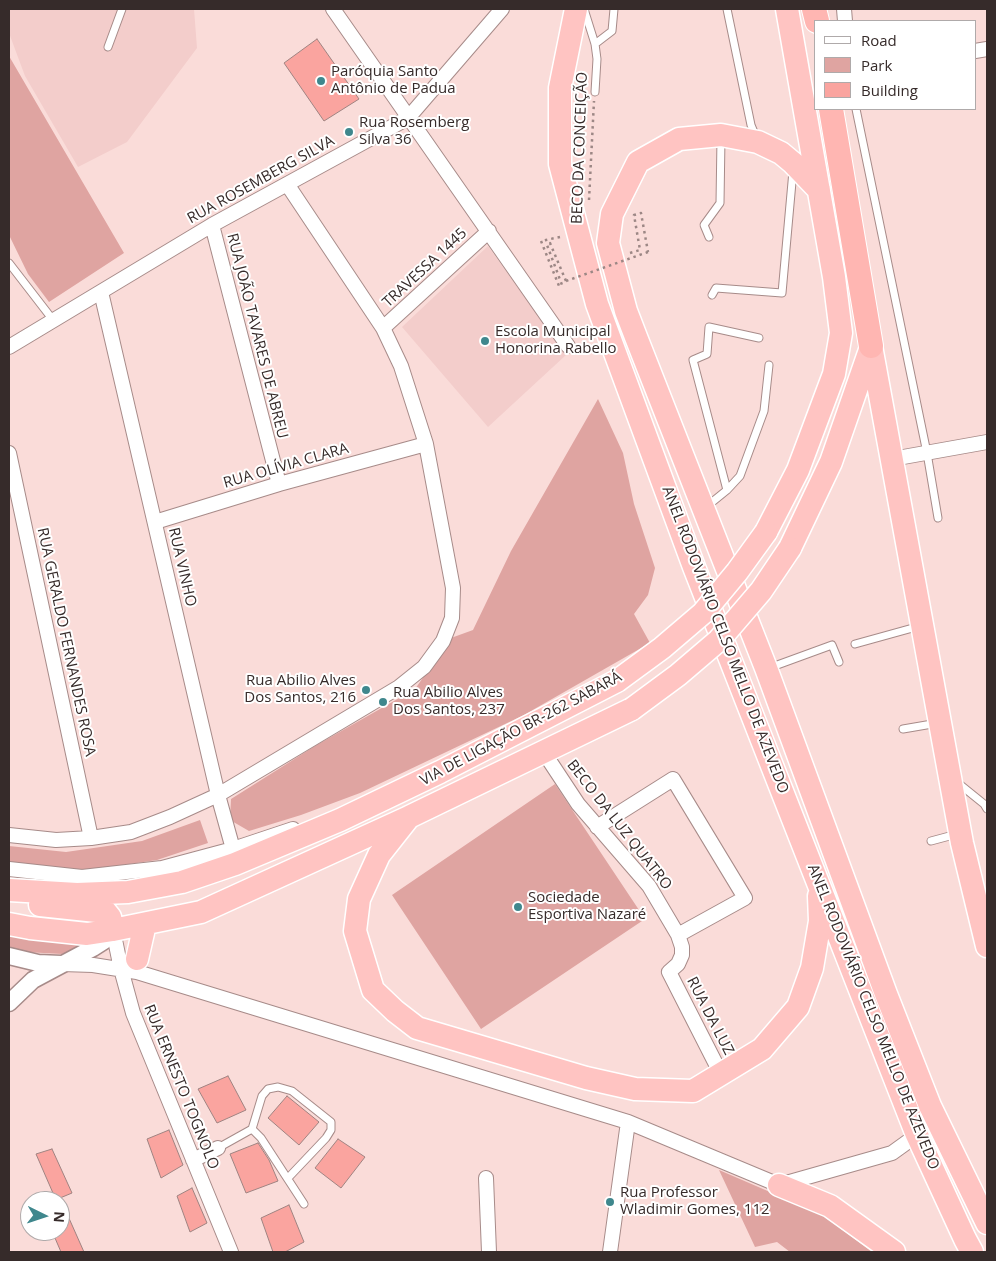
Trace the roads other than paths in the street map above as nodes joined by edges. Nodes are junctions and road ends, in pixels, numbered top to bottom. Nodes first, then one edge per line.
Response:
1 (122, 9) edge
2 (332, 9) edge
3 (502, 9) edge
4 (584, 9) edge
5 (614, 9) edge
6 (727, 9) edge
7 (786, 9) edge
8 (572, 15) edge
9 (596, 44) junction
10 (108, 47) dead end
11 (595, 92) road end
12 (831, 110) edge
13 (856, 110) edge
14 (408, 118) junction
15 (720, 135) junction
16 (758, 142) junction
17 (793, 163) junction
18 (287, 184) junction
19 (819, 190) junction
20 (212, 225) junction
21 (489, 231) junction
22 (709, 237) dead end
23 (9, 263) edge
24 (101, 292) junction
25 (712, 295) dead end
26 (53, 320) junction
27 (383, 328) junction
28 (759, 338) dead end
29 (568, 346) dead end
30 (871, 346) junction
31 (9, 347) edge
32 (769, 365) dead end
33 (987, 442) edge
34 (426, 444) junction
35 (927, 452) junction
36 (9, 453) edge
37 (892, 459) junction
38 (279, 484) junction
39 (727, 490) junction
40 (704, 509) junction
41 (938, 518) dead end
42 (155, 522) junction
43 (923, 626) junction
44 (855, 644) dead end
45 (839, 662) dead end
46 (766, 668) junction
47 (940, 723) junction
48 (903, 729) dead end
49 (543, 751) junction
50 (950, 778) junction
51 (218, 795) junction
52 (987, 809) edge
53 (409, 817) junction
54 (340, 820) junction
55 (597, 827) junction
56 (960, 834) junction
57 (9, 835) edge
58 (91, 838) junction
59 (930, 841) dead end
60 (233, 849) junction
61 (9, 869) edge
62 (818, 880) junction
63 (9, 890) edge
64 (9, 897) edge
65 (9, 924) edge
66 (145, 924) junction
67 (113, 930) junction
68 (678, 935) junction
69 (987, 946) edge
70 (9, 956) edge
71 (62, 964) junction
72 (129, 964) junction
73 (669, 972) joint
74 (158, 979) junction
75 (9, 1003) edge
76 (721, 1074) junction
77 (628, 1122) junction
78 (252, 1129) junction
79 (917, 1136) junction
80 (218, 1148) joint
81 (193, 1160) junction
82 (288, 1178) junction
83 (486, 1178) dead end
84 (779, 1185) junction
85 (304, 1204) dead end
86 (987, 1223) edge
87 (231, 1252) edge
88 (489, 1252) edge
89 (610, 1252) edge
90 (894, 1252) edge
91 (972, 1252) edge

1 - 10 lane
2 - 14 street
3 - 14 street, RUA ROSEMBERG SILVA
4 - 9 lane, BECO DA CONCEIÇÃO
5 - 9 lane
6 - 16 lane
7 - 19 highway, VIA DE LIGAÇÃO BR-262 SABARÁ
8 - 62 highway, ANEL RODOVIÁRIO CELSO MELLO DE AZEVEDO
9 - 11 lane, BECO DA CONCEIÇÃO
12 - 30 highway
13 - 35 lane
14 - 18 street, RUA ROSEMBERG SILVA
14 - 21 street
15 - 16 highway
15 - 22 lane
15 - 40 highway
16 - 17 highway
17 - 19 highway
17 - 25 lane
18 - 20 street, RUA ROSEMBERG SILVA
18 - 27 street
19 - 54 highway, VIA DE LIGAÇÃO BR-262 SABARÁ, bridge
20 - 24 street, RUA ROSEMBERG SILVA
20 - 38 street, RUA JOÃO TAVARES DE ABREU
21 - 27 street, TRAVESSA 1445
21 - 29 street
23 - 26 lane
24 - 26 street, RUA ROSEMBERG SILVA
24 - 42 street, RUA VINHO
26 - 31 street, RUA ROSEMBERG SILVA
27 - 34 street
28 - 39 lane
30 - 37 highway
30 - 49 highway, VIA DE LIGAÇÃO BR-262 SABARÁ, bridge
32 - 39 lane
33 - 35 street
34 - 38 street, RUA OLÍVIA CLARA
34 - 51 street
35 - 37 street
35 - 41 lane
36 - 58 street, RUA GERALDO FERNANDES ROSA
37 - 43 highway
38 - 42 street, RUA OLÍVIA CLARA
39 - 40 lane
40 - 46 highway
42 - 51 street, RUA VINHO
43 - 44 lane
43 - 47 highway
45 - 46 lane
46 - 86 highway
47 - 48 lane
47 - 50 highway
49 - 53 highway, VIA DE LIGAÇÃO BR-262 SABARÁ
49 - 55 street, BECO DA LUZ QUATRO
50 - 52 lane
50 - 56 highway
51 - 58 street
51 - 60 street, RUA VINHO
53 - 66 highway, VIA DE LIGAÇÃO BR-262 SABARÁ
53 - 76 highway
54 - 60 street, VIA DE LIGAÇÃO BR-262 SABARÁ
54 - 63 highway, VIA DE LIGAÇÃO BR-262 SABARÁ
55 - 68 street, BECO DA LUZ QUATRO
55 - 68 street
56 - 59 lane
56 - 69 highway
57 - 58 street
60 - 61 street, VIA DE LIGAÇÃO BR-262 SABARÁ
62 - 76 highway
62 - 79 highway, ANEL RODOVIÁRIO CELSO MELLO DE AZEVEDO
64 - 67 highway
65 - 67 highway, VIA DE LIGAÇÃO BR-262 SABARÁ
66 - 67 highway, VIA DE LIGAÇÃO BR-262 SABARÁ
66 - 72 highway
67 - 71 street
67 - 72 street, RUA ERNESTO TOGNOLO
68 - 73 street, BECO DA LUZ QUATRO
70 - 71 street
71 - 72 street
71 - 75 street
72 - 74 street
72 - 74 street
72 - 81 street, RUA ERNESTO TOGNOLO
73 - 76 street, RUA DA LUZ
74 - 77 street
77 - 84 street
77 - 89 street
78 - 80 lane
78 - 82 lane
78 - 82 lane
79 - 84 street
79 - 91 highway, ANEL RODOVIÁRIO CELSO MELLO DE AZEVEDO
80 - 81 street
81 - 87 street, RUA ERNESTO TOGNOLO
82 - 85 lane
83 - 88 street
84 - 90 highway

